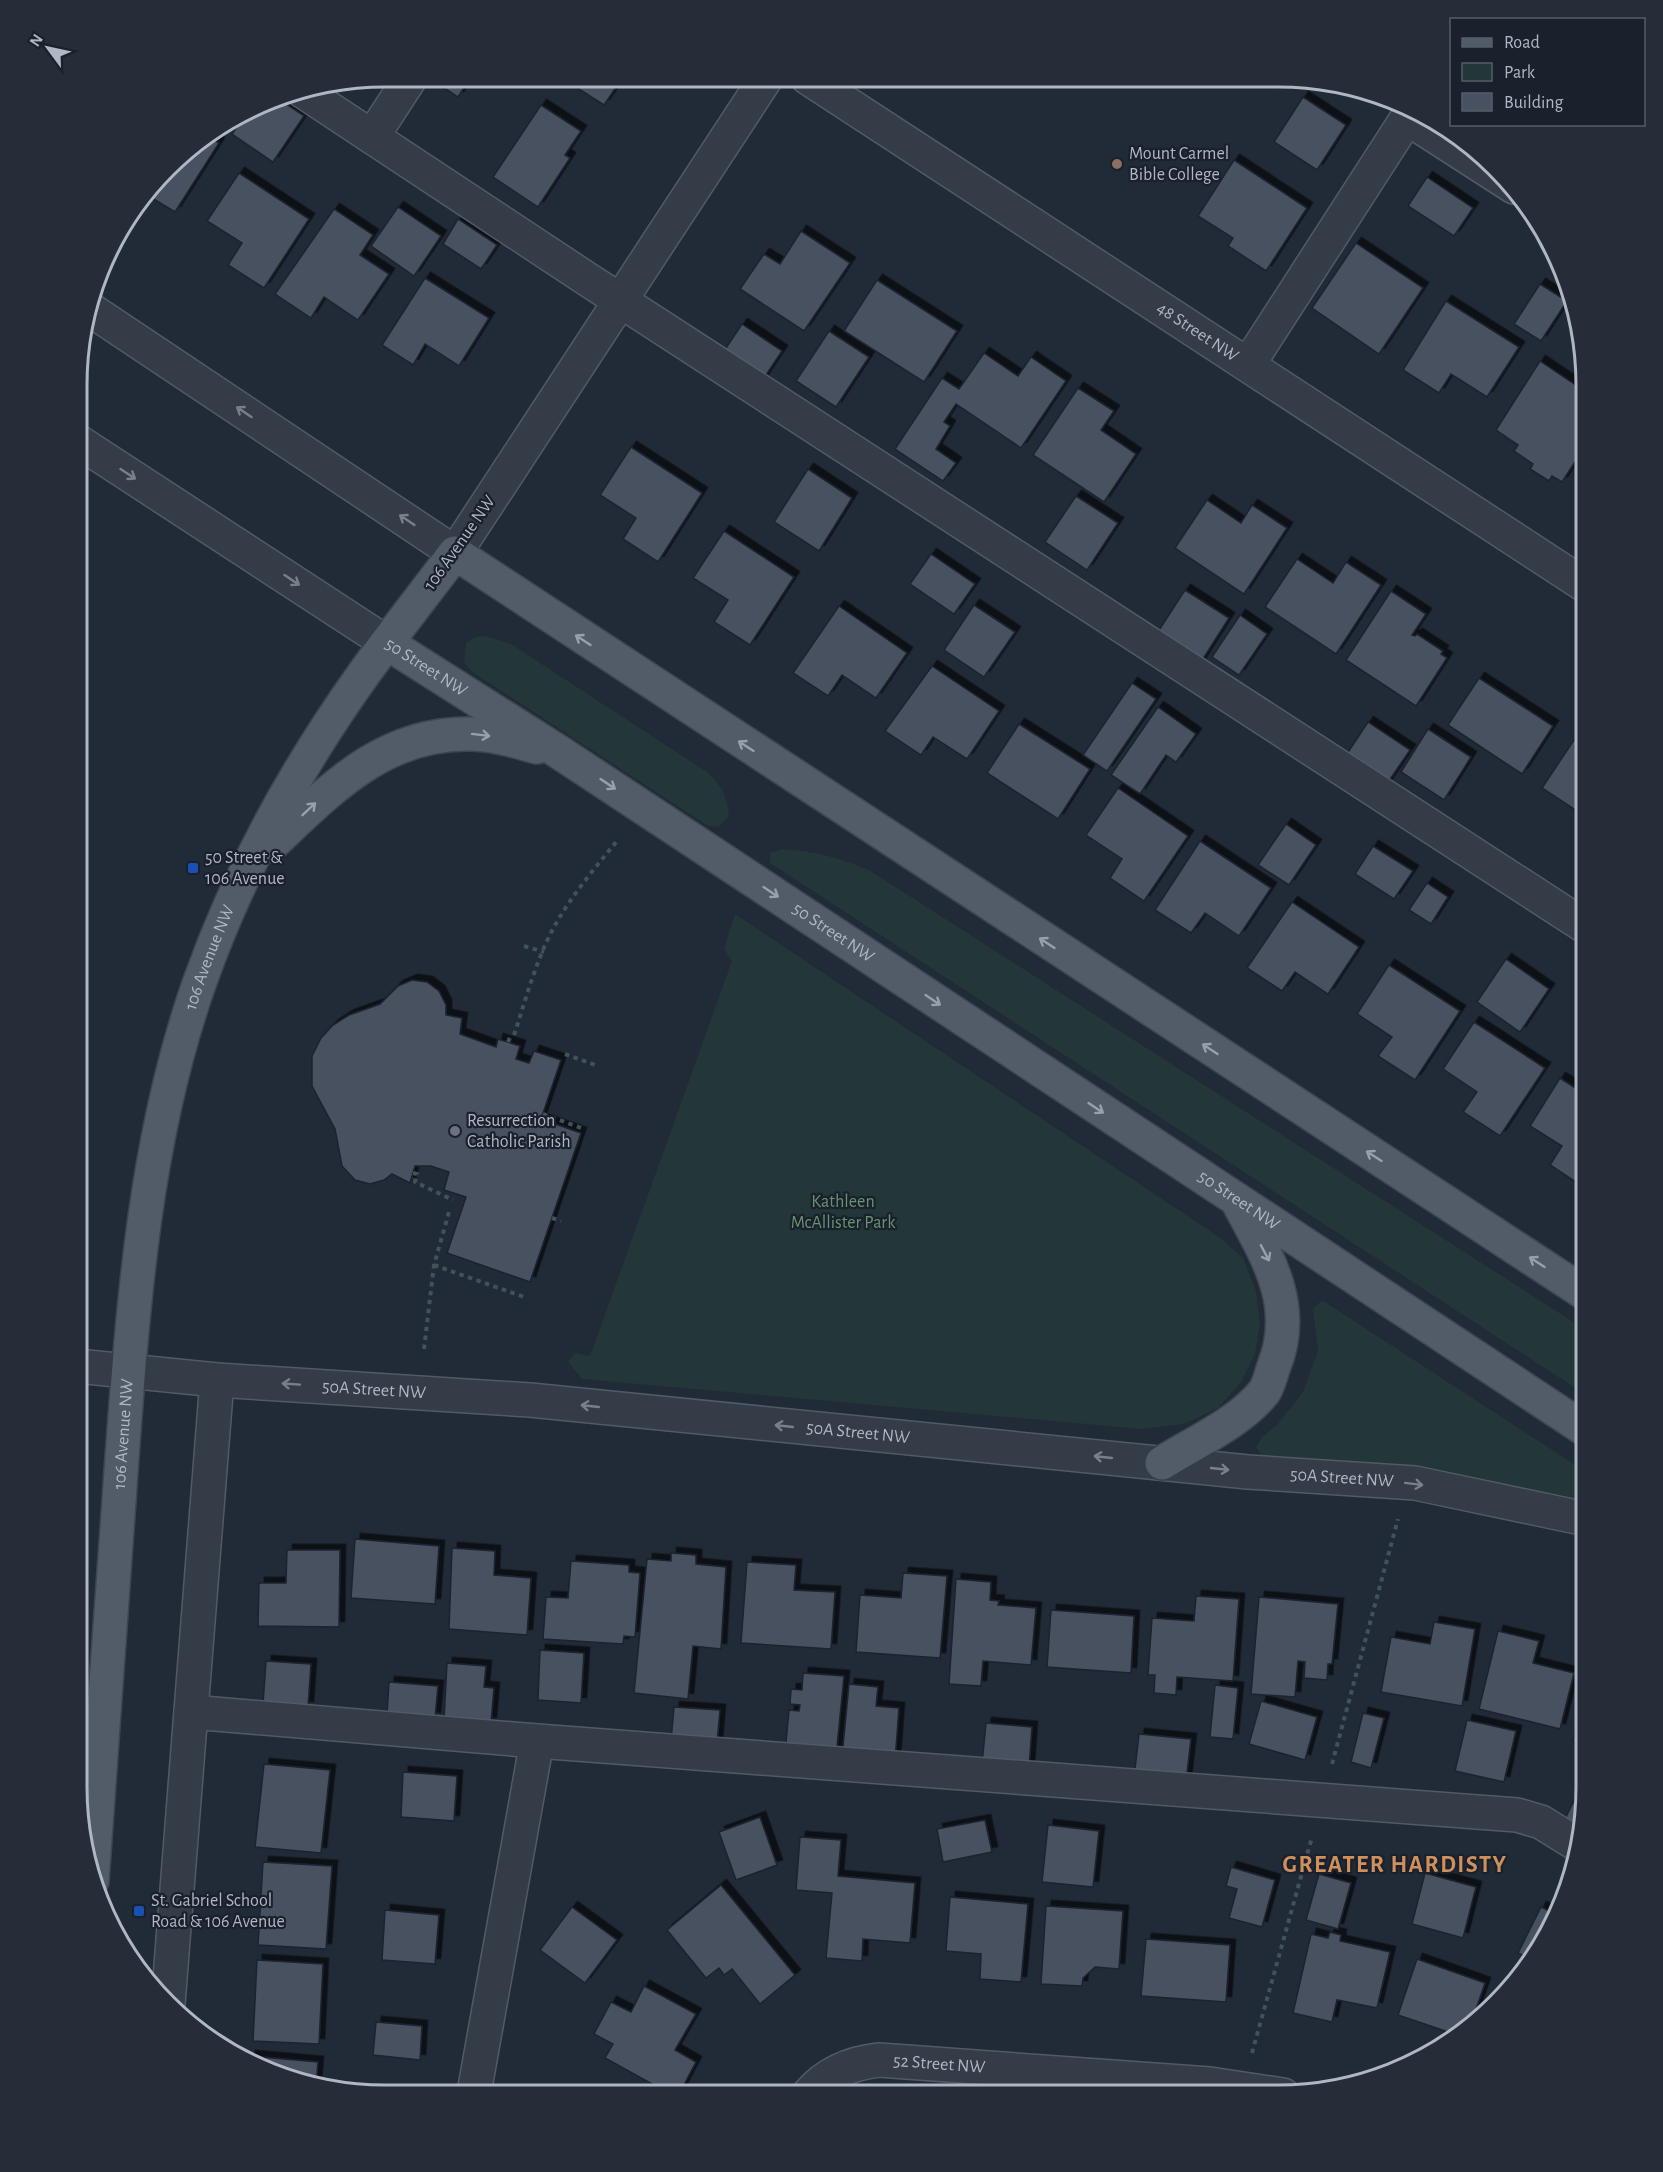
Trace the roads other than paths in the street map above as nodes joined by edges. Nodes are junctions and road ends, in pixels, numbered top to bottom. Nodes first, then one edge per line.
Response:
1 (404, 87) edge
2 (760, 87) edge
3 (822, 87) edge
4 (311, 96) edge
5 (1408, 117) edge
6 (372, 137) junction
7 (620, 301) junction
8 (96, 313) edge
9 (1248, 365) junction
10 (87, 447) edge
11 (455, 553) junction
12 (1576, 579) edge
13 (387, 643) junction
14 (559, 752) junction
15 (251, 864) junction
16 (1576, 921) edge
17 (1237, 1202) junction
18 (1576, 1287) edge
19 (87, 1367) edge
20 (129, 1370) junction
21 (217, 1380) junction
22 (1576, 1423) edge
23 (1162, 1463) junction
24 (1576, 1517) edge
25 (191, 1712) junction
26 (537, 1741) junction
27 (1571, 1840) edge
28 (94, 1851) edge
29 (169, 1993) edge
30 (475, 2085) edge
31 (818, 2085) edge
32 (1217, 2085) edge

1 - 6 street
2 - 7 street, 106 Avenue NW
3 - 9 street, 48 Street NW
4 - 6 street
5 - 9 street
6 - 7 street
7 - 11 street, 106 Avenue NW
7 - 16 street
11 -> 8 street
9 - 12 street, 48 Street NW
10 -> 13 street, 50 Street NW
11 - 13 main road, 106 Avenue NW
18 -> 11 main road
13 - 14 main road, 50 Street NW
13 - 15 main road, 106 Avenue NW
15 -> 14 main road
14 -> 17 main road, 50 Street NW
15 - 20 main road, 106 Avenue NW
17 - 22 main road, 50 Street NW
17 -> 23 main road
19 - 20 street, 50A Street NW
20 - 21 street, 50A Street NW
20 - 28 main road, 106 Avenue NW
23 -> 21 street, 50A Street NW
21 - 25 street
23 -> 24 street, 50A Street NW
25 - 26 street
25 - 29 street
26 - 27 street
26 - 30 street
31 - 32 street, 52 Street NW

